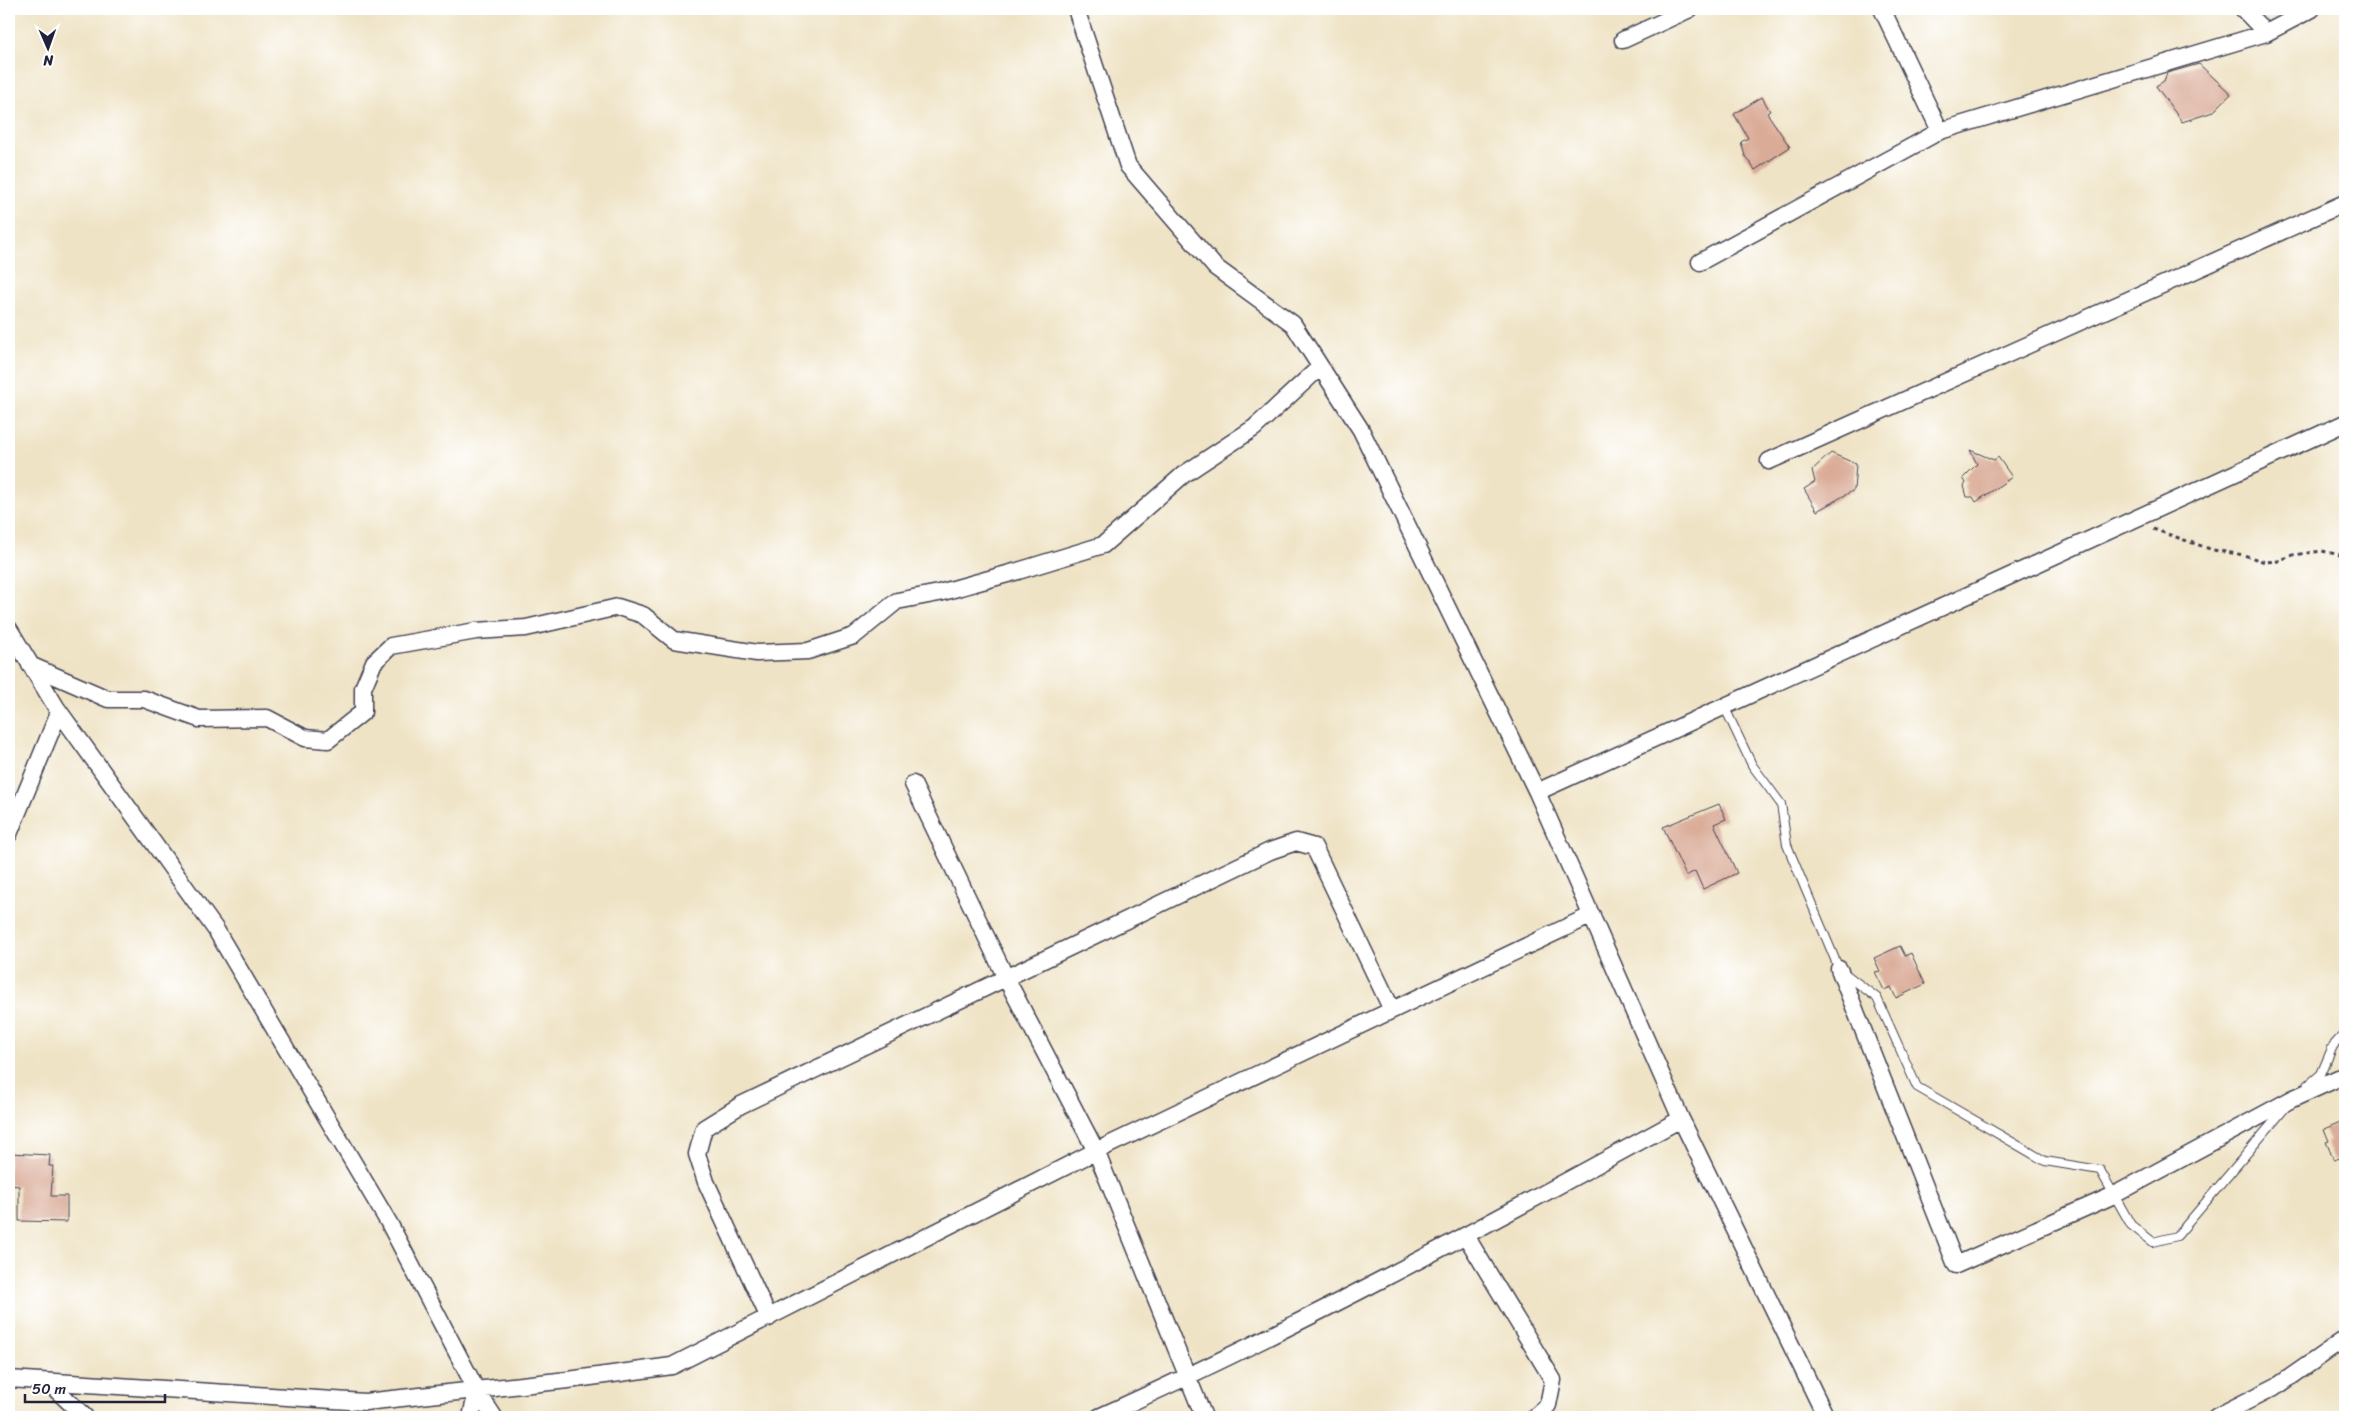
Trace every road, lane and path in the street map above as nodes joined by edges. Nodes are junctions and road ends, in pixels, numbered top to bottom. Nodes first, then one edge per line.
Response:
1 (1076, 9) edge
2 (1690, 9) edge
3 (1882, 9) edge
4 (2243, 9) edge
5 (2312, 9) edge
6 (2266, 33) junction
7 (1623, 40) dead end
8 (1940, 131) junction
9 (2345, 203) edge
10 (1700, 262) dead end
11 (1320, 367) junction
12 (2345, 423) edge
13 (1769, 461) dead end
14 (2130, 521) junction
15 (2345, 556) edge
16 (9, 629) edge
17 (30, 665) junction
18 (1724, 706) junction
19 (59, 712) junction
20 (913, 784) dead end
21 (1536, 792) junction
22 (9, 834) edge
23 (1592, 915) junction
24 (1839, 969) junction
25 (1006, 978) junction
26 (1392, 1010) junction
27 (2345, 1033) edge
28 (2345, 1075) edge
29 (2292, 1099) junction
30 (1681, 1119) junction
31 (1096, 1151) junction
32 (2114, 1195) junction
33 (1466, 1236) junction
34 (769, 1318) junction
35 (2345, 1339) edge
36 (1187, 1378) junction
37 (9, 1379) edge
38 (48, 1382) junction
39 (477, 1391) junction
40 (364, 1410) edge
41 (85, 1417) edge
42 (471, 1417) edge
43 (486, 1417) edge
44 (494, 1417) edge
45 (1099, 1417) edge
46 (1204, 1417) edge
47 (1534, 1417) edge
48 (1826, 1417) edge
49 (2216, 1417) edge

1 - 11 street
2 - 7 street
3 - 8 street
4 - 6 street
5 - 6 street
6 - 8 street
8 - 10 street
9 - 13 street
11 - 17 street
11 - 21 street
12 - 14 street
14 - 15 path
14 - 18 street
16 - 17 street
17 - 19 street
18 - 21 street
18 - 24 lane
19 - 22 street
19 - 39 street
20 - 25 street
21 - 23 street
23 - 26 street
23 - 30 street
24 - 32 lane
24 - 32 street
25 - 26 street
25 - 31 street
25 - 34 street
26 - 31 street
27 - 29 lane
28 - 29 street
29 - 32 street
29 - 32 lane
30 - 33 street
30 - 48 street
31 - 34 street
31 - 36 street
33 - 36 street
33 - 47 street
34 - 39 street
35 - 49 street
36 - 45 street
36 - 46 street
37 - 38 street
38 - 40 street
38 - 41 street
39 - 40 street
39 - 42 street
39 - 43 street
39 - 44 street

